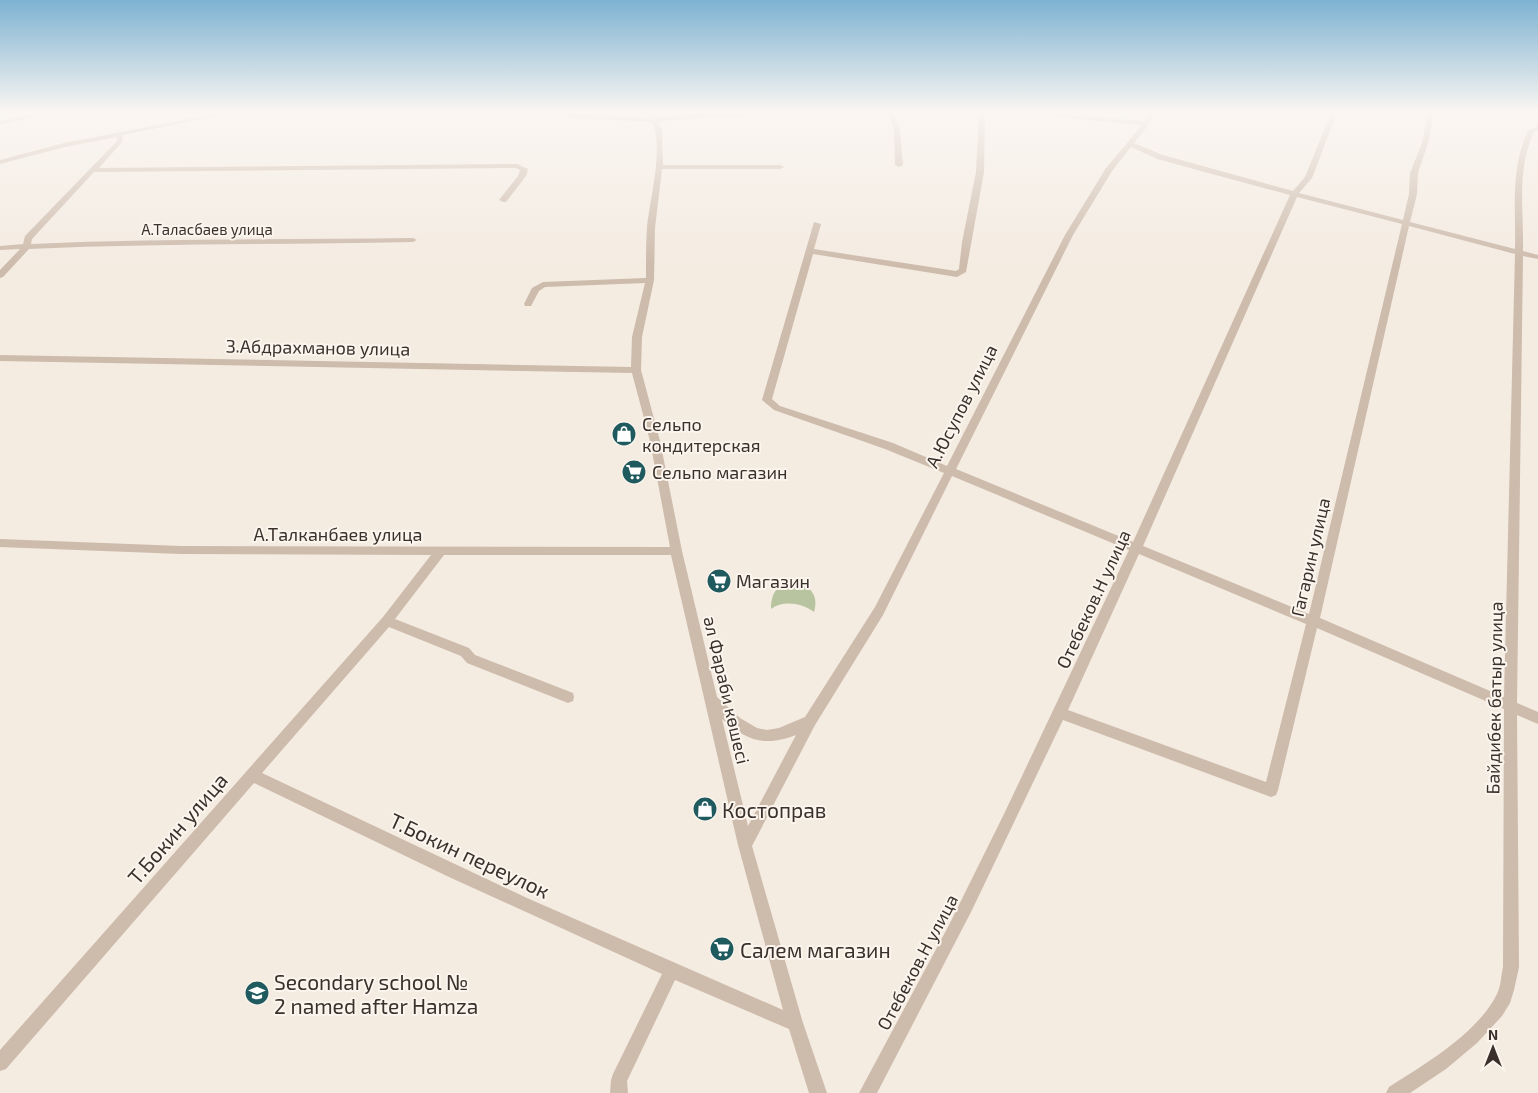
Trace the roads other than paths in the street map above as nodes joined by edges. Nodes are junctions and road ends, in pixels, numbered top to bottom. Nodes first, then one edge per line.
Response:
1 (99, 164) edge
2 (980, 164) edge
3 (1114, 164) edge
4 (1186, 164) edge
5 (1314, 164) edge
6 (1417, 164) edge
7 (1521, 164) edge
8 (658, 167) joint
9 (780, 167) dead end
10 (93, 170) junction
11 (1295, 193) junction
12 (504, 200) dead end
13 (1406, 221) junction
14 (817, 224) dead end
15 (413, 240) dead end
16 (0, 248) edge
17 (26, 248) junction
18 (811, 251) junction
19 (1520, 252) junction
20 (1538, 257) edge
21 (0, 274) edge
22 (650, 280) junction
23 (528, 304) dead end
24 (0, 358) edge
25 (636, 370) junction
26 (950, 471) junction
27 (0, 543) edge
28 (1136, 549) junction
29 (676, 551) junction
30 (440, 552) junction
31 (387, 621) junction
32 (1313, 621) junction
33 (568, 697) dead end
34 (711, 700) junction
35 (1510, 707) junction
36 (1060, 713) junction
37 (1538, 718) edge
38 (810, 721) junction
39 (251, 775) junction
40 (745, 844) junction
41 (671, 972) junction
42 (795, 1023) junction
43 (0, 1063) edge
44 (619, 1093) edge
45 (818, 1093) edge
46 (868, 1093) edge
47 (1395, 1093) edge

1 - 10 street
2 - 18 street
3 - 26 street, А.Юсупов улица
4 - 11 street
5 - 11 street, Отебеков.Н улица
6 - 13 street, Гагарин улица
7 - 19 street, Байдибек батыр улица
8 - 9 street
8 - 22 street, әл Фараби көшесі
10 - 12 street
10 - 17 street
11 - 13 street
11 - 28 street, Отебеков.Н улица
13 - 19 street
13 - 32 street, Гагарин улица
14 - 18 street
15 - 17 street, А.Таласбаев улица
16 - 17 street, А.Таласбаев улица
17 - 21 street
18 - 26 street
19 - 20 street
19 - 35 street, Байдибек батыр улица
22 - 23 street
22 - 25 street, әл Фараби көшесі
24 - 25 street, З.Абдрахманов улица
25 - 29 street, әл Фараби көшесі
26 - 28 street
26 - 38 street, А.Юсупов улица
27 - 30 street, А.Талканбаев улица
28 - 32 street
28 - 36 street, Отебеков.Н улица
29 - 30 street, А.Талканбаев улица
29 - 34 street, әл Фараби көшесі
30 - 31 street, Т.Бокин улица
31 - 33 street
31 - 39 street, Т.Бокин улица
32 - 35 street
32 - 36 street, Гагарин улица
34 - 38 street
34 - 40 street, әл Фараби көшесі
35 - 37 street
35 - 47 street, Байдибек батыр улица
36 - 46 street, Отебеков.Н улица
38 - 40 street, А.Юсупов улица
39 - 41 street, Т.Бокин переулок
39 - 43 street, Т.Бокин улица
40 - 42 street, әл Фараби көшесі
41 - 42 street, Т.Бокин переулок
41 - 44 street
42 - 45 street, әл Фараби көшесі

